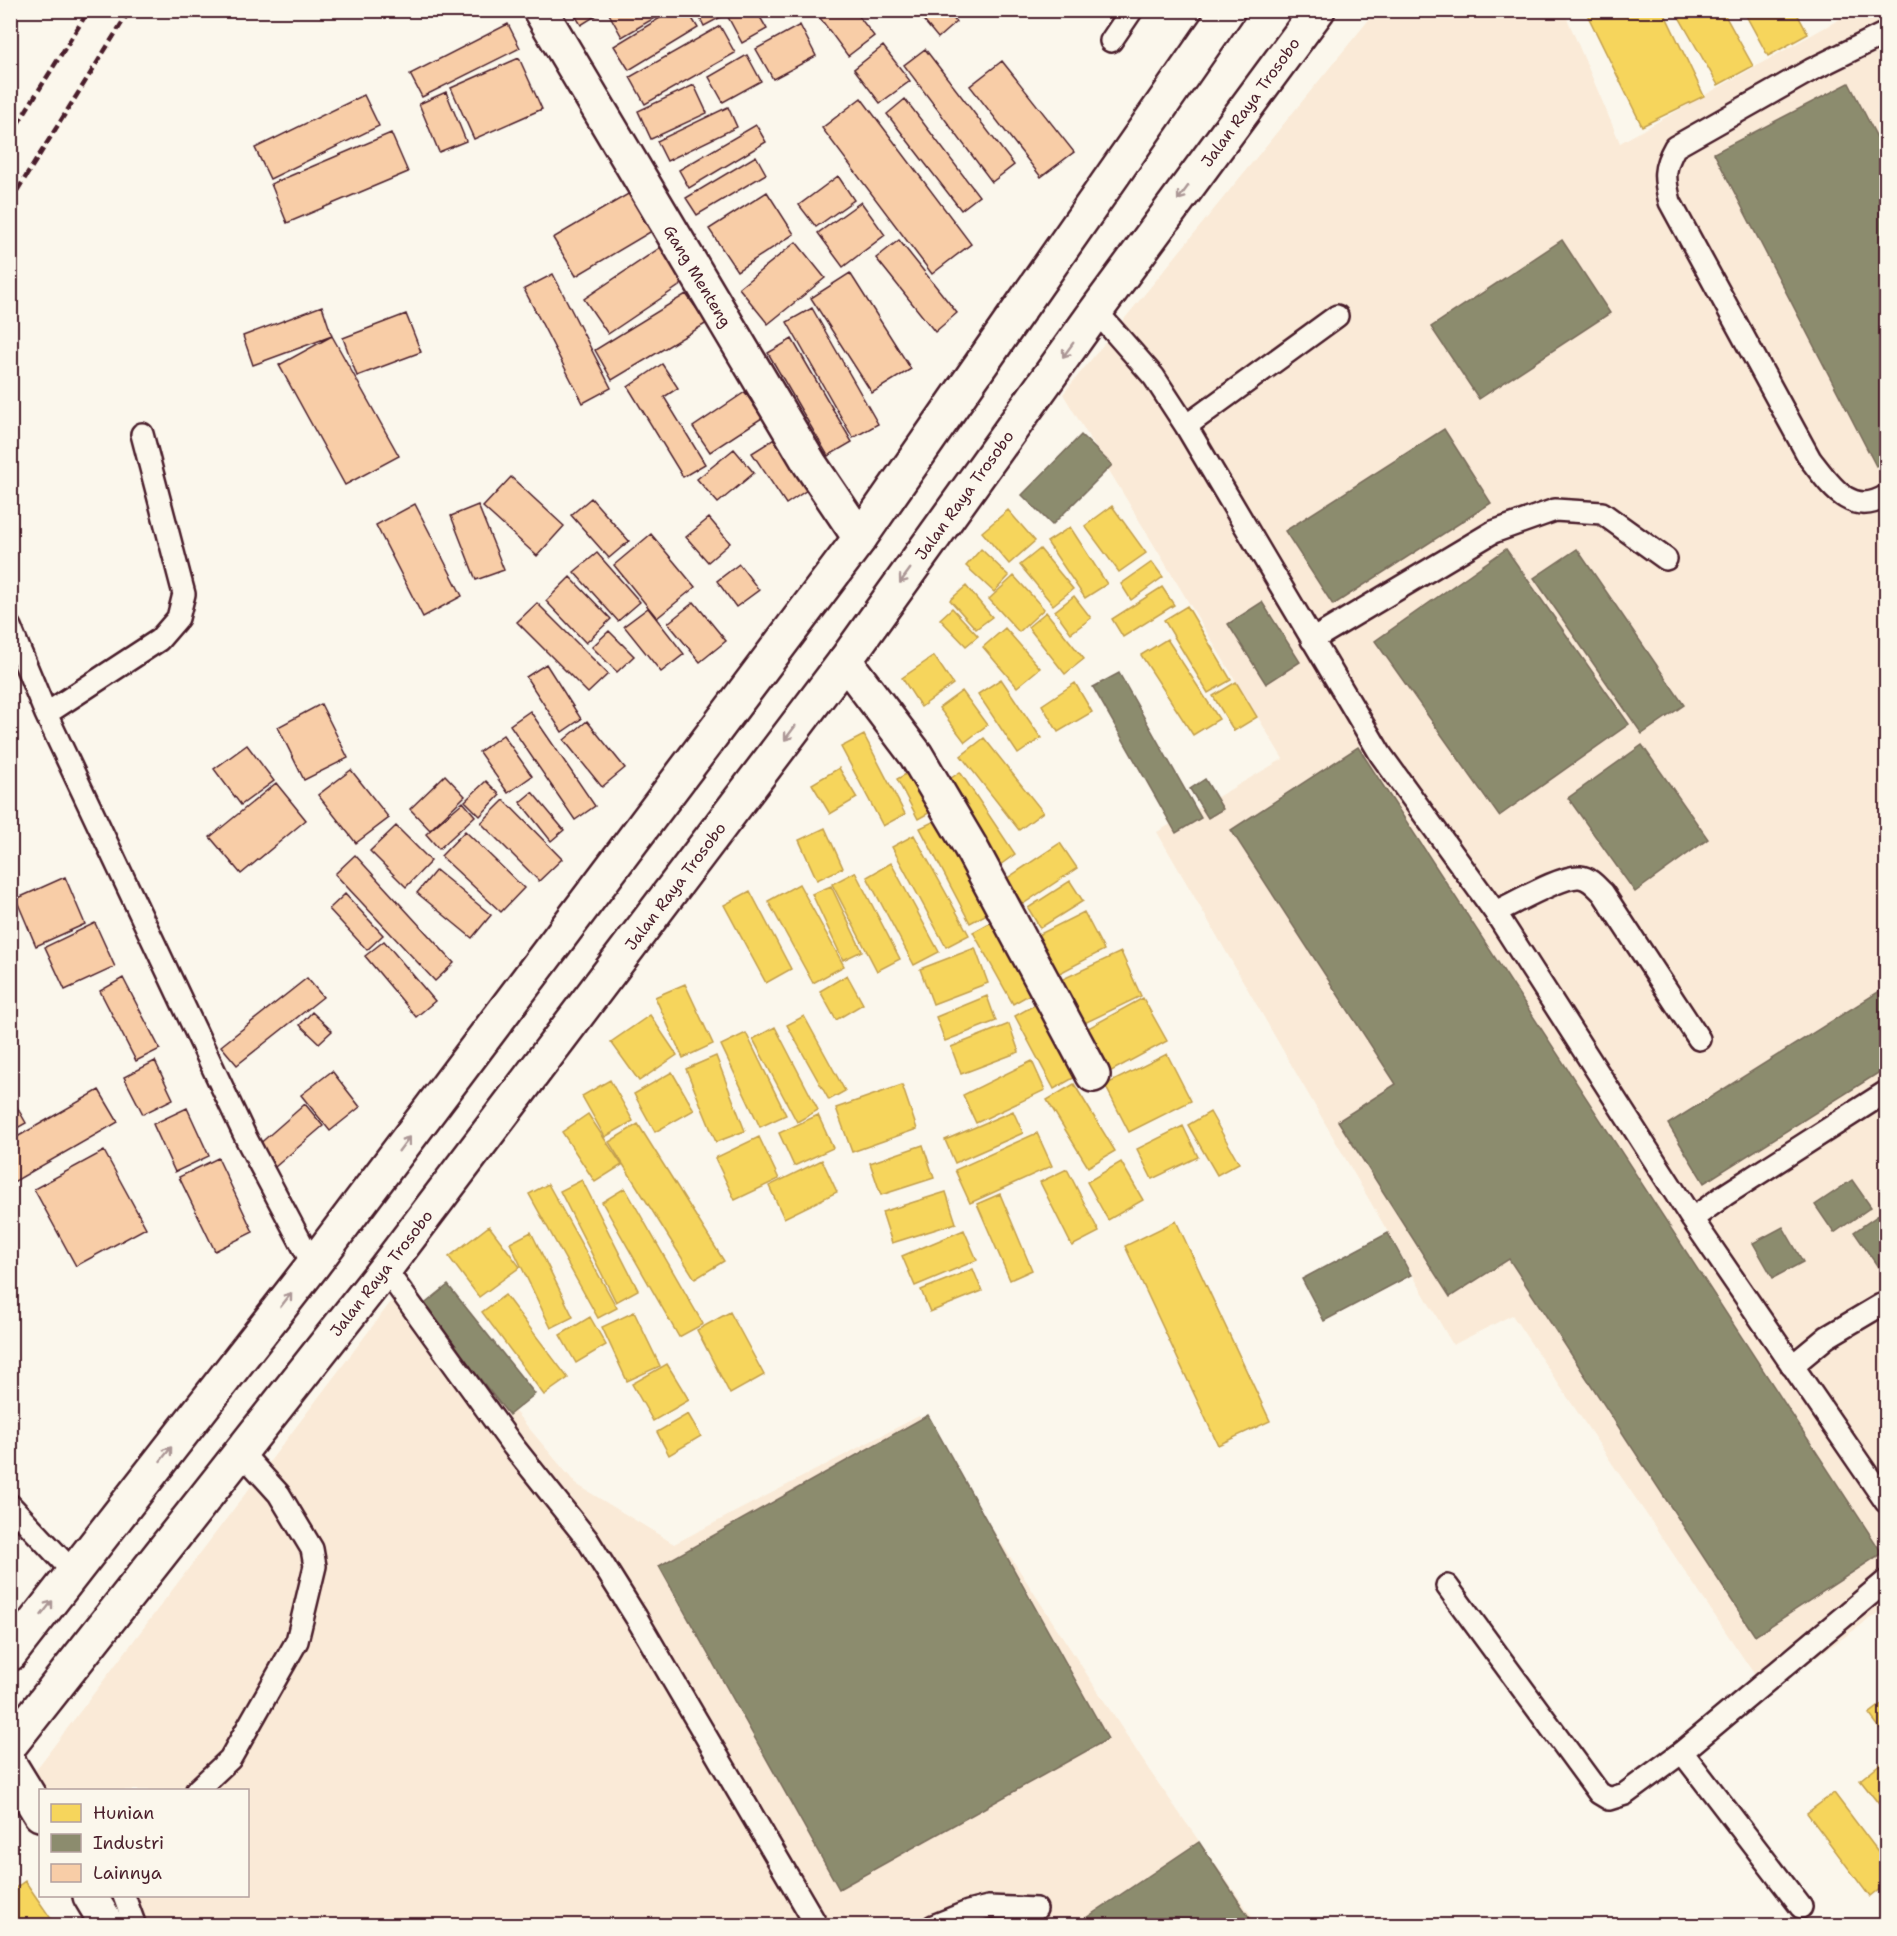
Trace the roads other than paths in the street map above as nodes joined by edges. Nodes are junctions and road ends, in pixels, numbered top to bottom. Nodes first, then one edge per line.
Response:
1 (540, 10) edge
2 (1132, 10) edge
3 (1228, 10) edge
4 (1318, 10) edge
5 (1887, 33) edge
6 (1112, 41) dead end
7 (1096, 311) junction
8 (1337, 316) dead end
9 (1186, 426) junction
10 (142, 434) dead end
11 (1887, 496) edge
12 (860, 538) junction
13 (1666, 559) dead end
14 (10, 627) edge
15 (1312, 640) junction
16 (845, 661) junction
17 (46, 714) junction
18 (1495, 912) junction
19 (1699, 1039) dead end
20 (1093, 1075) dead end
21 (1887, 1092) edge
22 (1692, 1220) junction
23 (313, 1265) junction
24 (385, 1269) junction
25 (1887, 1305) edge
26 (1792, 1366) junction
27 (240, 1451) junction
28 (1879, 1475) edge
29 (1887, 1502) edge
30 (10, 1505) edge
31 (74, 1573) junction
32 (1887, 1581) edge
33 (1447, 1586) dead end
34 (10, 1654) edge
35 (10, 1745) edge
36 (1682, 1752) junction
37 (10, 1765) edge
38 (198, 1789) edge
39 (39, 1812) edge
40 (91, 1897) edge
41 (124, 1897) edge
42 (1801, 1907) dead end
43 (1036, 1909) dead end
44 (108, 1926) edge
45 (135, 1926) edge
46 (817, 1926) edge
47 (933, 1926) edge

1 - 12 main road, Gang Menteng
2 - 6 lane
3 - 12 main road
4 -> 7 main road, Jalan Raya Trosobo
5 - 11 lane
7 - 9 lane
7 -> 16 main road, Jalan Raya Trosobo
8 - 9 lane
9 - 15 lane
10 - 17 lane
23 -> 12 main road
13 - 15 lane
14 - 17 lane
15 - 18 lane
16 - 20 main road
16 -> 24 main road, Jalan Raya Trosobo
17 - 23 lane
18 - 19 lane
18 - 22 lane
21 - 22 lane
22 - 26 lane
31 -> 23 main road
24 - 27 main road, Jalan Raya Trosobo
24 - 46 lane
25 - 26 lane
26 - 28 lane
27 - 35 main road, Jalan Raya Trosobo
27 - 38 lane
28 - 29 lane
30 - 31 lane
34 -> 31 main road
32 - 36 lane
33 - 36 lane
36 - 42 lane
37 - 39 main road
40 - 44 main road
41 - 45 lane
43 - 47 lane

